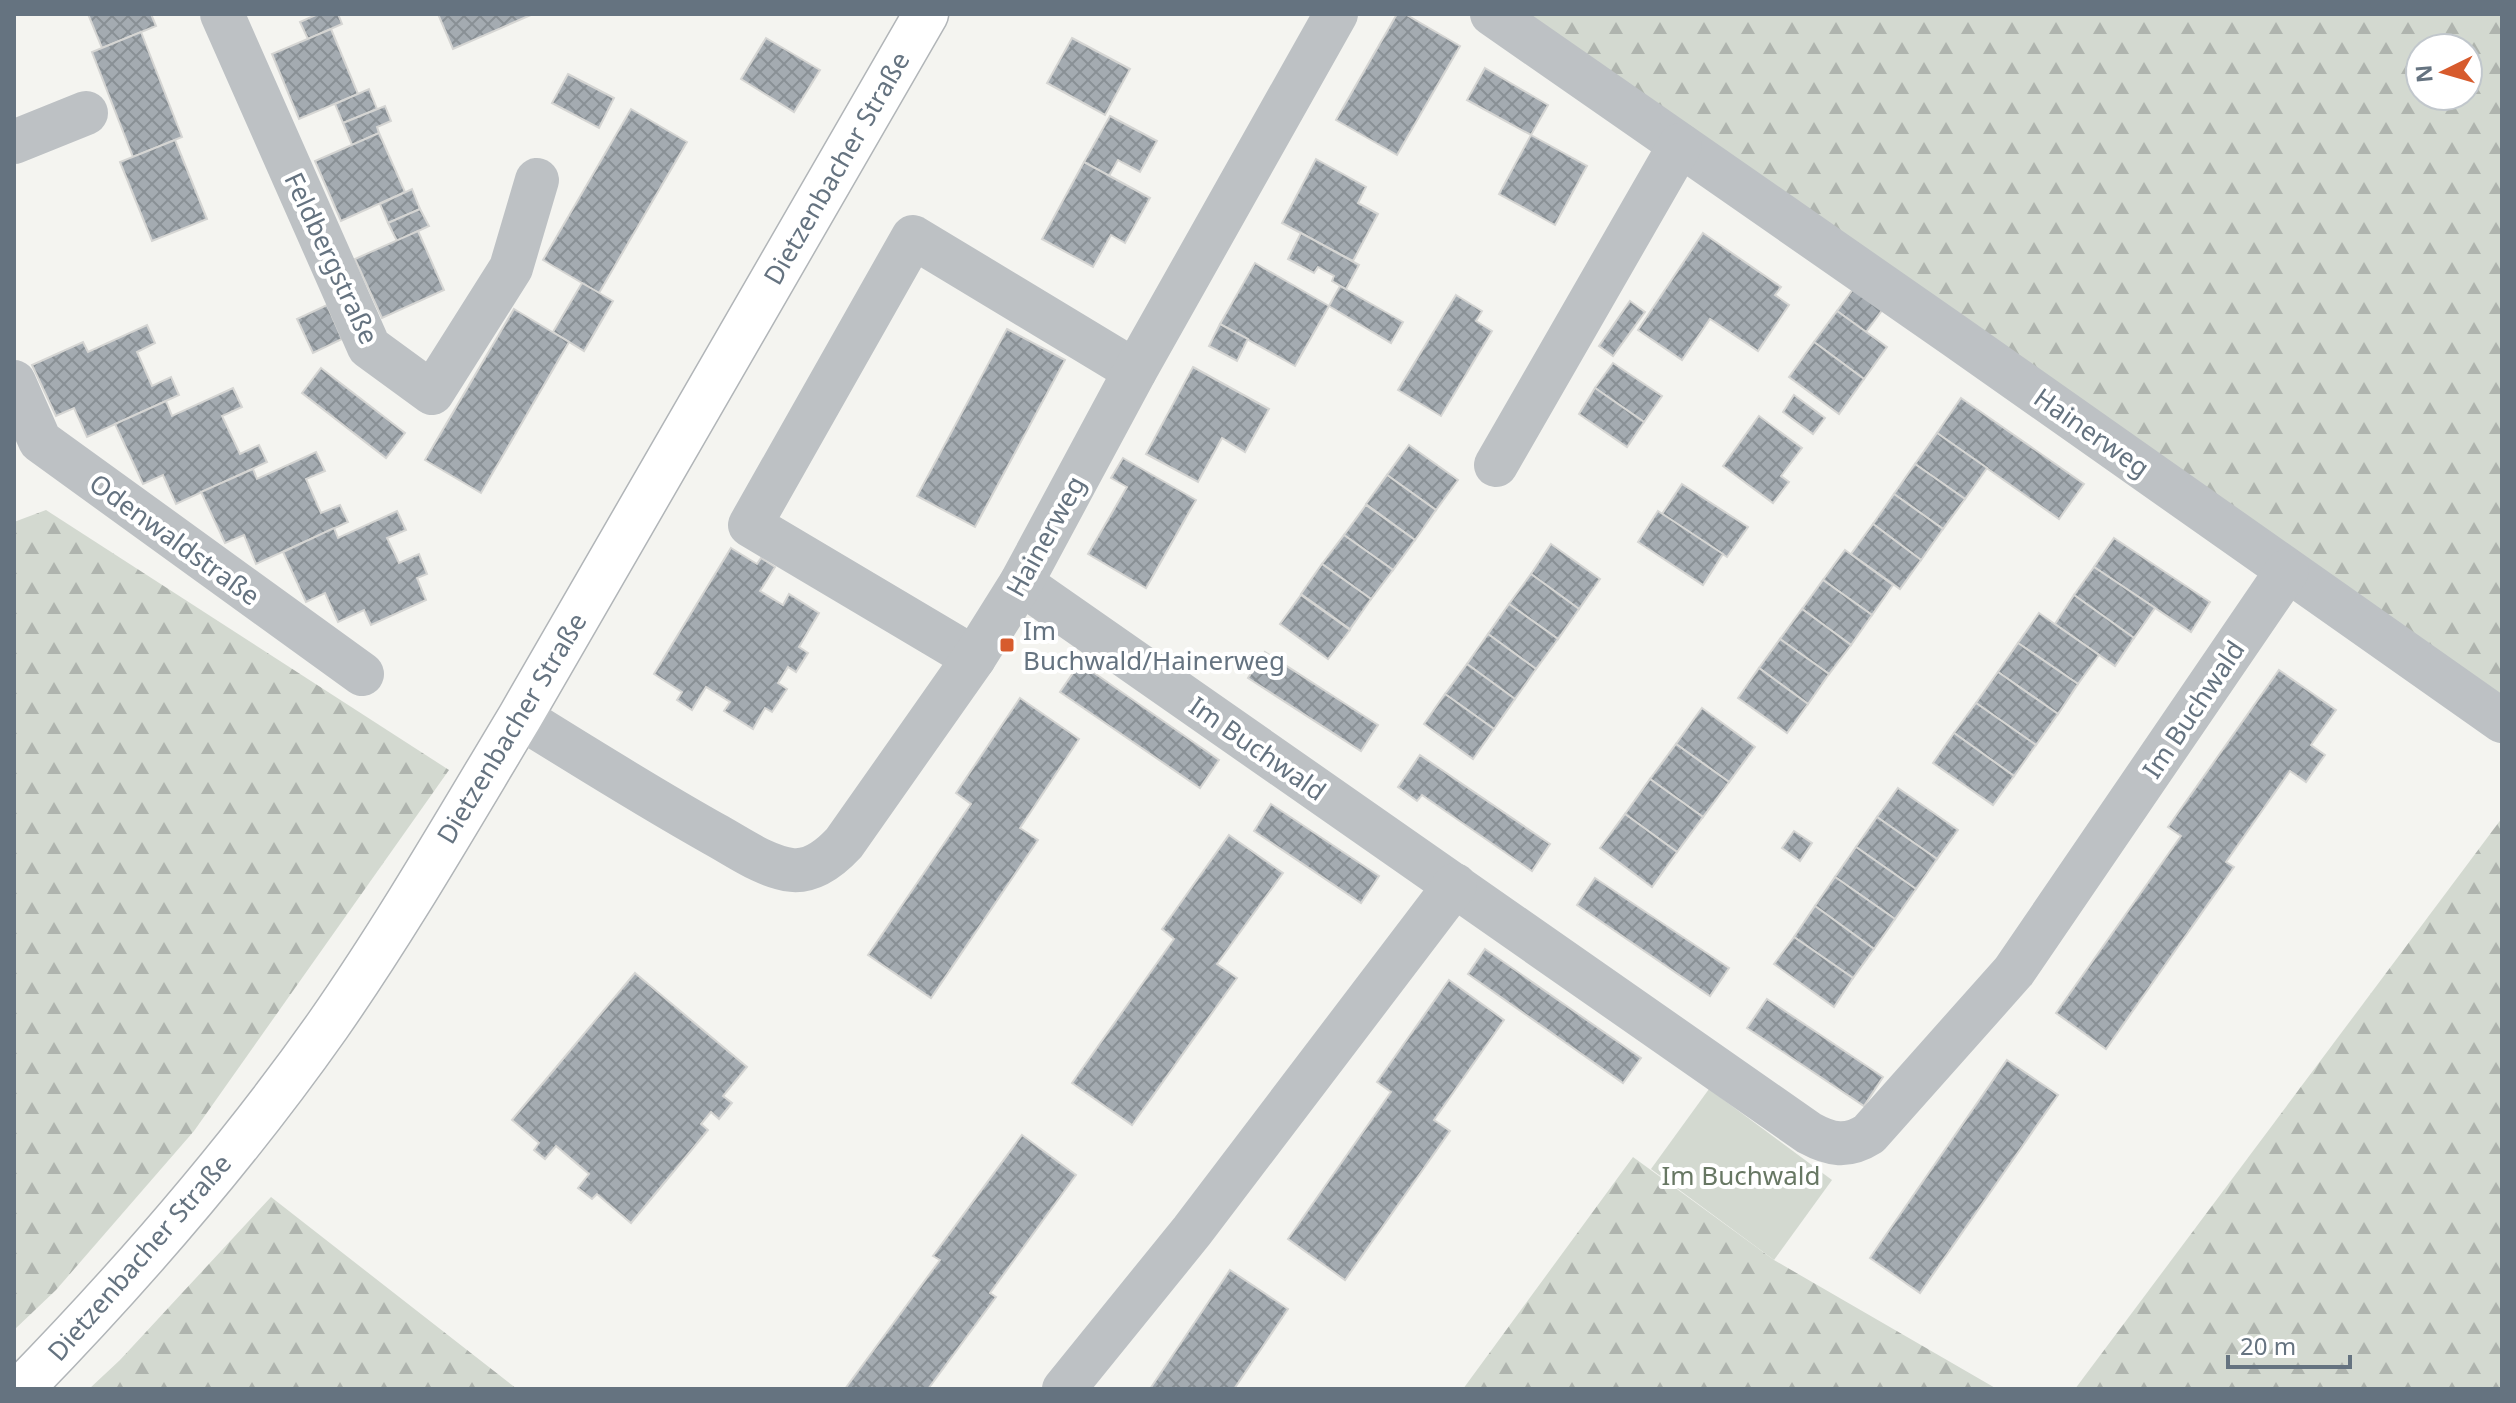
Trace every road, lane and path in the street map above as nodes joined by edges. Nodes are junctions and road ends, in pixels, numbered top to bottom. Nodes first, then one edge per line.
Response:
1 (222, 14) edge
2 (926, 14) edge
3 (1336, 14) edge
4 (1492, 14) edge
5 (86, 113) dead end
6 (14, 142) edge
7 (1680, 145) junction
8 (537, 180) dead end
9 (1135, 371) junction
10 (14, 382) edge
11 (1496, 465) dead end
12 (2287, 571) junction
13 (1021, 583) junction
14 (974, 658) junction
15 (362, 674) dead end
16 (520, 717) junction
17 (2502, 721) edge
18 (1455, 885) junction
19 (21, 1389) edge
20 (1064, 1389) edge

1 - 8 street, Feldbergstraße
2 - 16 main road, Dietzenbacher Straße
3 - 9 street, Hainerweg
4 - 7 street, Hainerweg
5 - 6 street
7 - 11 street
7 - 12 street, Hainerweg
9 - 13 street, Hainerweg
9 - 14 street
10 - 15 street, Odenwaldstraße
12 - 17 street, Hainerweg
12 - 18 street, Im Buchwald
13 - 14 street, Hainerweg
13 - 18 street, Im Buchwald
14 - 16 street, Hainerweg
16 - 19 main road, Dietzenbacher Straße
18 - 20 street

